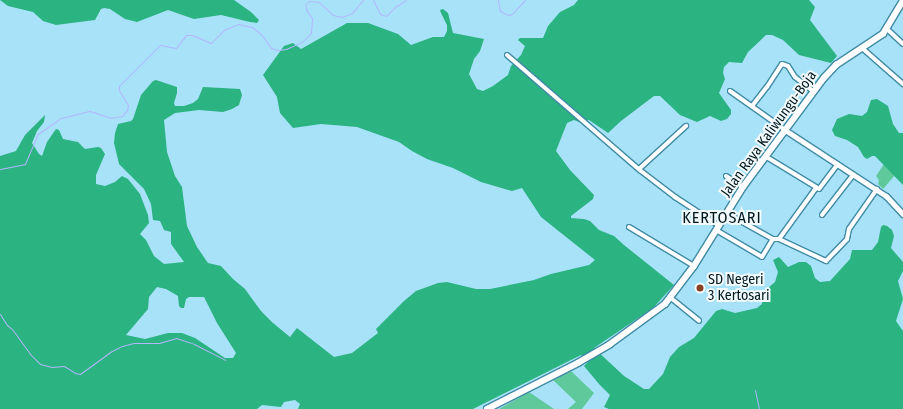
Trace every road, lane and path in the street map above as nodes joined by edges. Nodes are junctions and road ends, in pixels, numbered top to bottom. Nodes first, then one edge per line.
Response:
1 (903, 1) edge
2 (887, 29) junction
3 (903, 44) edge
4 (862, 48) junction
5 (507, 55) dead end
6 (903, 84) edge
7 (730, 91) dead end
8 (813, 91) junction
9 (752, 106) junction
10 (686, 126) dead end
11 (785, 130) junction
12 (765, 156) junction
13 (838, 164) junction
14 (639, 169) junction
15 (853, 175) junction
16 (726, 176) dead end
17 (743, 187) junction
18 (816, 188) junction
19 (877, 189) junction
20 (726, 213) junction
21 (903, 214) edge
22 (822, 215) dead end
23 (629, 227) dead end
24 (717, 227) junction
25 (773, 239) junction
26 (779, 239) junction
27 (694, 266) junction
28 (671, 298) junction
29 (699, 321) dead end
30 (487, 409) edge

1 - 2 main road, Jalan Raya Kaliwungu-Boja
2 - 3 street
2 - 4 main road, Jalan Raya Kaliwungu-Boja
4 - 6 street
4 - 8 main road, Jalan Raya Kaliwungu-Boja
5 - 14 street
7 - 9 street
8 - 9 street
8 - 11 main road, Jalan Raya Kaliwungu-Boja
9 - 11 street
10 - 14 street
11 - 12 main road, Jalan Raya Kaliwungu-Boja
11 - 13 street
12 - 17 main road, Jalan Raya Kaliwungu-Boja
12 - 18 street
13 - 15 street
13 - 18 street
14 - 24 street
15 - 19 street
15 - 22 street
16 - 17 street
17 - 20 main road, Jalan Raya Kaliwungu-Boja
18 - 26 street
19 - 21 street
19 - 26 street
20 - 24 main road, Jalan Raya Kaliwungu-Boja
20 - 25 street
23 - 27 street
24 - 25 street
24 - 27 main road, Jalan Raya Kaliwungu-Boja
25 - 26 street
27 - 28 main road, Jalan Raya Kaliwungu-Boja
28 - 29 street
28 - 30 main road, Jalan Raya Kaliwungu-Boja

